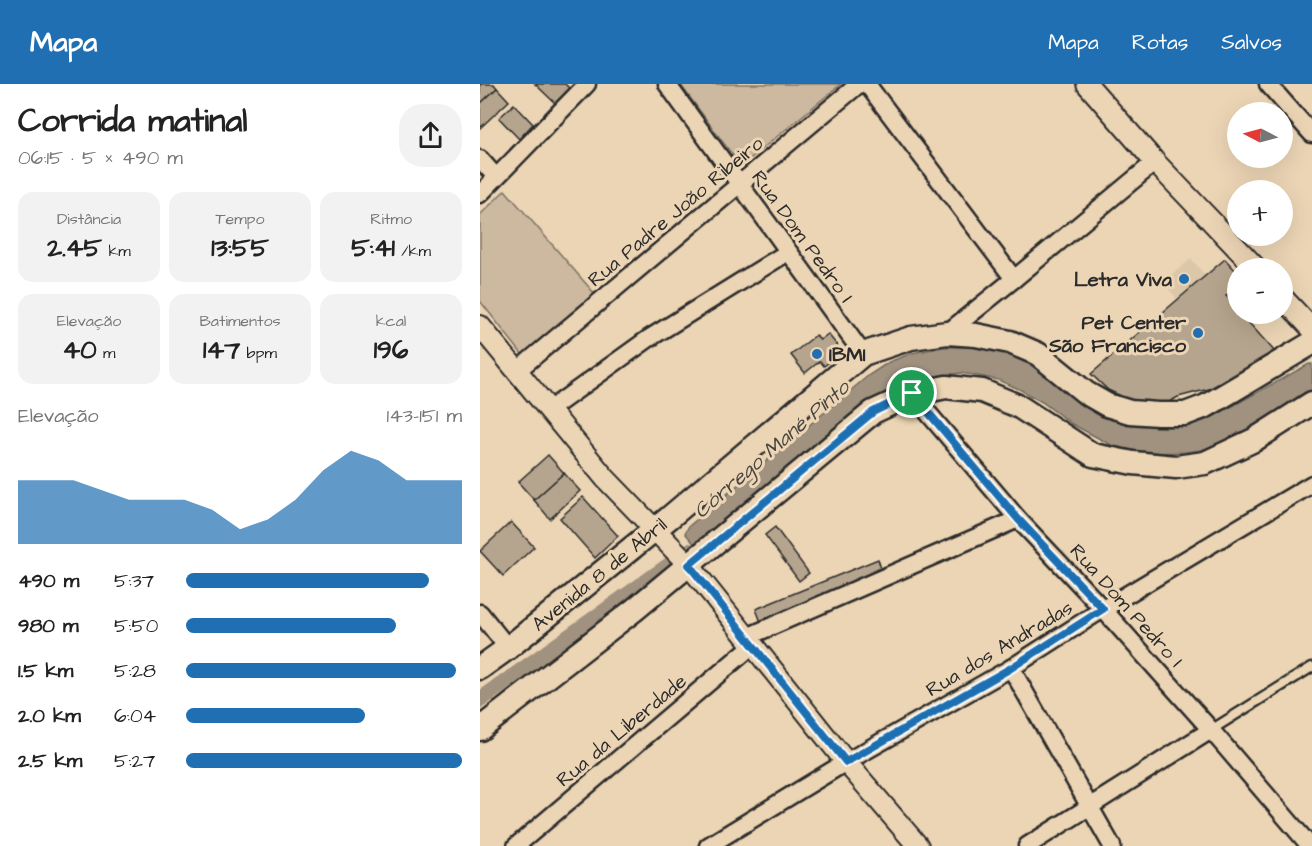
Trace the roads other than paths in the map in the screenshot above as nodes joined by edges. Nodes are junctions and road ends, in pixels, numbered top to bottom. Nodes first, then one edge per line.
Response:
1 (587, 84) edge
2 (667, 84) edge
3 (859, 84) edge
4 (867, 84) edge
5 (1087, 84) edge
6 (1268, 84) edge
7 (1312, 134) edge
8 (480, 159) edge
9 (1155, 162) junction
10 (496, 177) junction
11 (739, 183) junction
12 (480, 194) edge
13 (788, 252) junction
14 (1246, 258) edge
15 (1014, 279) junction
16 (1293, 309) edge
17 (480, 326) edge
18 (1312, 329) edge
19 (947, 333) junction
20 (1312, 343) edge
21 (863, 354) junction
22 (518, 370) junction
23 (912, 393) junction
24 (1312, 403) edge
25 (549, 410) junction
26 (1312, 484) edge
27 (1018, 519) junction
28 (656, 531) junction
29 (687, 563) junction
30 (1103, 609) junction
31 (480, 613) edge
32 (750, 641) junction
33 (508, 648) junction
34 (1312, 667) edge
35 (480, 668) edge
36 (1011, 668) junction
37 (480, 729) edge
38 (1211, 730) junction
39 (846, 762) junction
40 (1090, 807) junction
41 (516, 846) edge
42 (708, 846) edge
43 (918, 846) edge
44 (1027, 846) edge
45 (1112, 846) edge
46 (1310, 846) edge

1 - 10 street
2 - 11 street, Rua Dom Pedro I
3 - 11 street, Rua Padre João Ribeiro
4 - 15 street
5 - 9 street
6 - 7 street
8 - 10 street
9 - 14 street
9 - 15 street
10 - 12 street
11 - 13 street, Rua Dom Pedro I
11 - 22 street, Rua Padre João Ribeiro
13 - 21 street, Rua Dom Pedro I
13 - 25 street
15 - 19 street
16 - 18 street
17 - 22 street
19 - 20 main road, Avenida 8 de Abril
19 - 21 main road, Avenida 8 de Abril
21 - 28 main road, Avenida 8 de Abril
22 - 25 street
23 - 24 main road
23 - 27 street, Rua Dom Pedro I
23 - 29 main road
25 - 28 street
26 - 30 street, Rua dos Andradas
27 - 30 street, Rua Dom Pedro I
27 - 32 street, Rua da Liberdade
28 - 29 street
28 - 33 main road, Avenida 8 de Abril
29 - 32 street
29 - 37 main road
30 - 36 street, Rua dos Andradas
30 - 38 street, Rua Dom Pedro I
31 - 33 street
32 - 39 street
32 - 41 street, Rua da Liberdade
33 - 35 main road, Avenida 8 de Abril
34 - 38 lane
36 - 39 street, Rua dos Andradas
36 - 40 street
38 - 40 street
38 - 46 street, Rua Dom Pedro I
39 - 42 street, Rua dos Andradas
39 - 43 street
40 - 44 street
40 - 45 street

